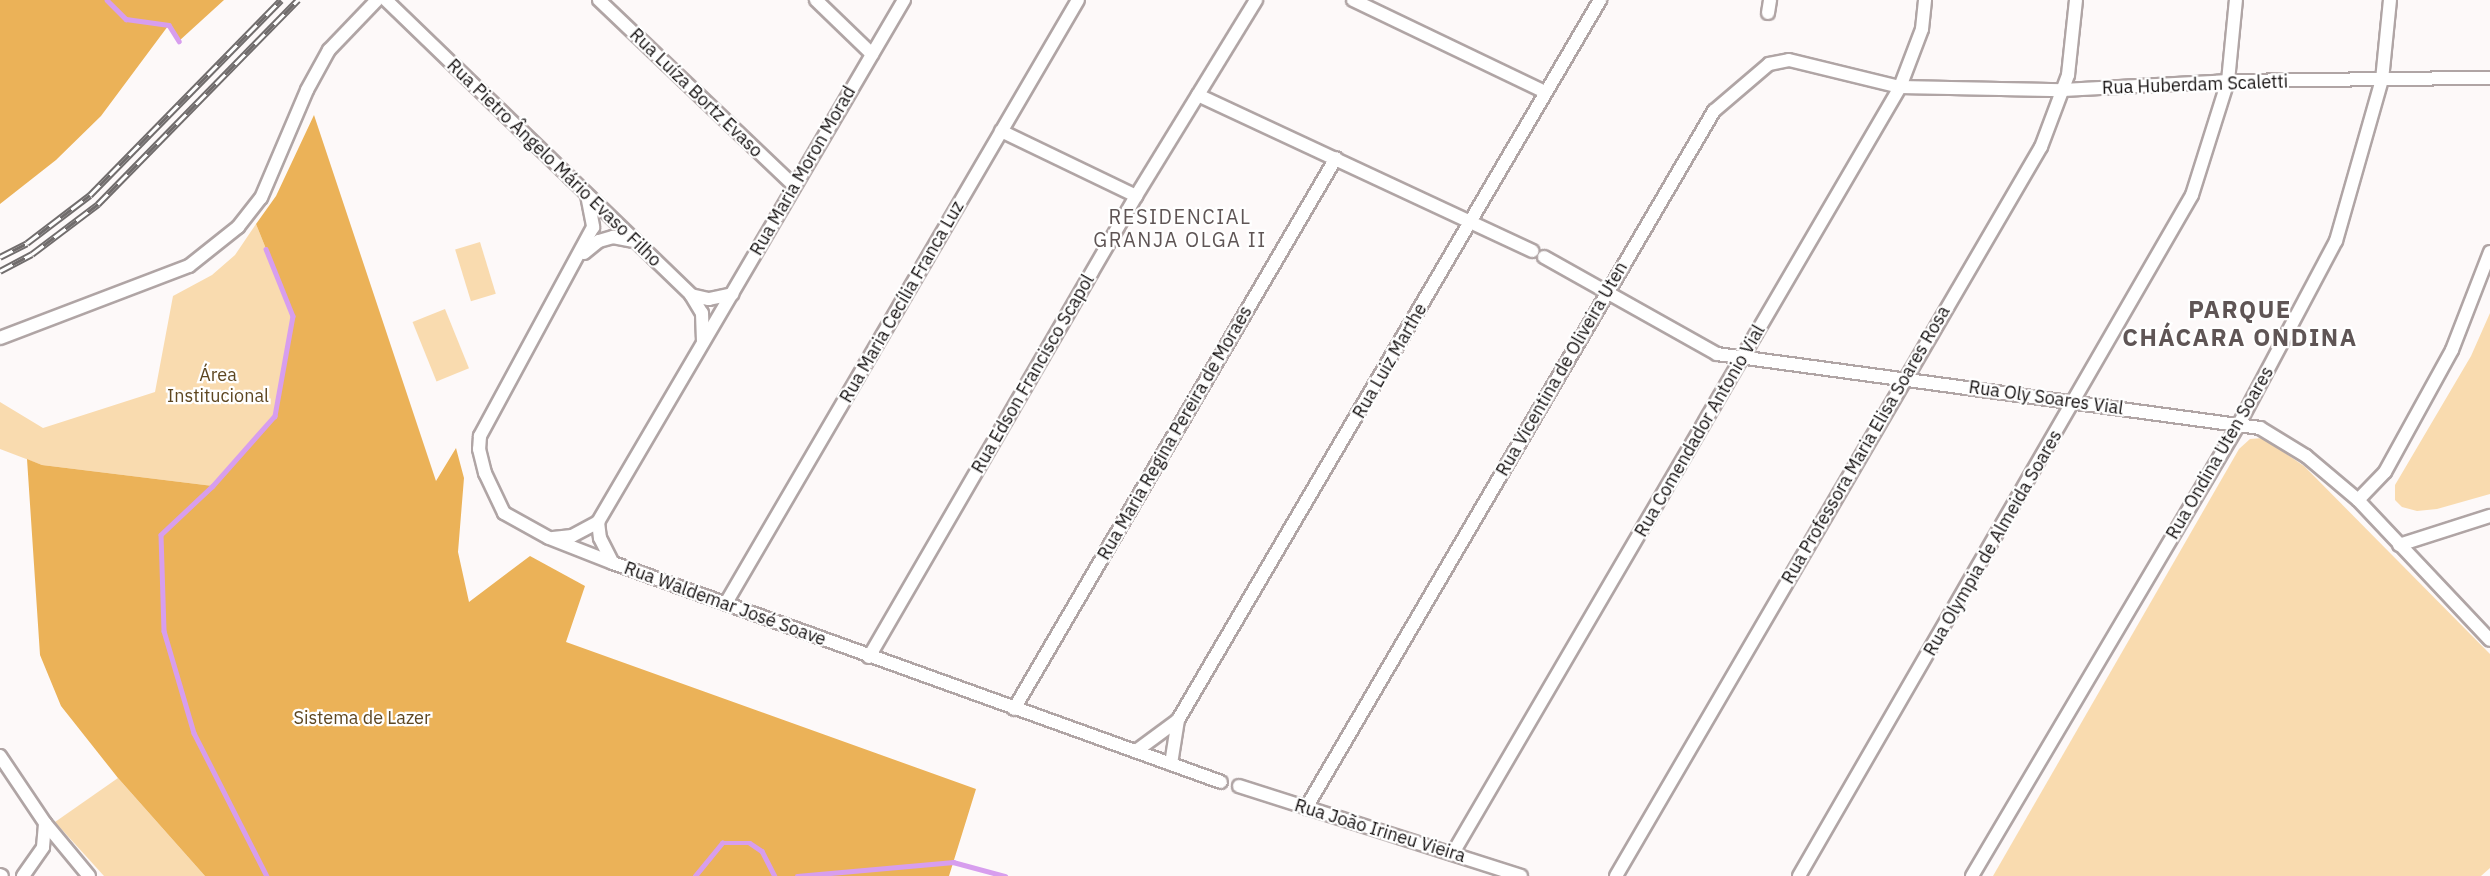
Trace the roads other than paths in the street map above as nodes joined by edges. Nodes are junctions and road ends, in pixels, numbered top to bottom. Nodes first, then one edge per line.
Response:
1 (377, 0) edge
2 (386, 0) edge
3 (598, 0) edge
4 (816, 0) edge
5 (904, 0) edge
6 (1077, 0) edge
7 (1256, 0) edge
8 (1353, 0) edge
9 (1600, 0) edge
10 (1770, 0) edge
11 (1925, 0) edge
12 (2076, 0) edge
13 (2236, 0) edge
14 (2390, 0) edge
15 (1768, 13) dead end
16 (872, 54) junction
17 (2490, 78) edge
18 (2382, 80) junction
19 (2228, 81) junction
20 (1900, 87) junction
21 (2063, 90) junction
22 (1545, 92) junction
23 (1198, 95) junction
24 (1001, 131) junction
25 (1336, 158) junction
26 (794, 186) junction
27 (587, 195) junction
28 (1136, 196) junction
29 (1471, 222) junction
30 (634, 241) junction
31 (1532, 252) dead end
32 (2490, 252) edge
33 (580, 255) junction
34 (1544, 257) dead end
35 (1607, 293) junction
36 (732, 294) junction
37 (691, 295) junction
38 (0, 338) edge
39 (703, 343) junction
40 (1743, 357) junction
41 (1904, 378) junction
42 (2074, 403) junction
43 (2239, 424) junction
44 (2358, 500) junction
45 (2490, 516) edge
46 (598, 522) junction
47 (549, 538) junction
48 (2399, 545) junction
49 (613, 563) junction
50 (726, 603) junction
51 (2490, 640) edge
52 (869, 657) junction
53 (1014, 709) junction
54 (1178, 720) junction
55 (1136, 751) junction
56 (0, 756) edge
57 (1171, 764) junction
58 (1221, 782) dead end
59 (1239, 786) dead end
60 (1306, 808) junction
61 (45, 823) junction
62 (1453, 853) junction
63 (24, 876) edge
64 (89, 876) edge
65 (1521, 876) edge
66 (1616, 876) edge
67 (1799, 876) edge
68 (1972, 876) edge

1 - 38 street
2 - 27 street, Rua Pietro Ângelo Mário Evaso Filho
3 - 26 street, Rua Luíza Bortz Evaso
4 - 16 street
5 - 16 street, Rua Maria Moron Morad
6 - 24 street, Rua Maria Cecília Franca Luz
7 - 23 street, Rua Edson Francisco Scapol
8 - 22 street
9 - 22 street, Rua Luiz Marthe
10 - 15 street
11 - 20 street, Rua Comendador Antonio Vial
12 - 21 street, Rua Professora Maria Elisa Soares Rosa
13 - 19 street, Rua Olympia de Almeida Soares
14 - 18 street, Rua Ondina Uten Soares
16 - 26 street, Rua Maria Moron Morad
17 - 18 street, Rua Huberdam Scaletti
18 - 19 street, Rua Huberdam Scaletti
18 - 43 street, Rua Ondina Uten Soares
19 - 21 street, Rua Huberdam Scaletti
19 - 42 street, Rua Olympia de Almeida Soares
20 - 21 street, Rua Huberdam Scaletti
20 - 35 street, Rua Vicentina de Oliveira Uten
20 - 40 street, Rua Comendador Antonio Vial
21 - 41 street, Rua Professora Maria Elisa Soares Rosa
22 - 29 street, Rua Luiz Marthe
23 - 25 street
23 - 28 street, Rua Edson Francisco Scapol
24 - 28 street
24 - 50 street, Rua Maria Cecília Franca Luz
25 - 29 street
25 - 53 street, Rua Maria Regina Pereira de Moraes
26 - 36 street, Rua Maria Moron Morad
27 - 30 street, Rua Pietro Ângelo Mário Evaso Filho
27 - 33 street, Rua Waldemar José Soave
28 - 52 street, Rua Edson Francisco Scapol
29 - 31 street
29 - 54 street, Rua Luiz Marthe
30 - 33 street, Rua Waldemar José Soave
30 - 37 street, Rua Pietro Ângelo Mário Evaso Filho
32 - 44 street
33 - 47 street, Rua Waldemar José Soave
34 - 35 street, Rua Oly Soares Vial
35 - 40 street, Rua Oly Soares Vial
35 - 60 street, Rua Vicentina de Oliveira Uten
36 - 37 street
36 - 39 street, Rua Maria Moron Morad
37 - 39 street
39 - 46 street, Rua Maria Moron Morad
40 - 41 street, Rua Oly Soares Vial
40 - 62 street, Rua Comendador Antonio Vial
41 - 42 street, Rua Oly Soares Vial
41 - 66 street, Rua Professora Maria Elisa Soares Rosa
42 - 43 street, Rua Oly Soares Vial
42 - 67 street, Rua Olympia de Almeida Soares
43 - 44 street, Rua Oly Soares Vial
43 - 68 street, Rua Ondina Uten Soares
44 - 48 street, Rua Oly Soares Vial
45 - 48 street
46 - 47 street
46 - 49 street
47 - 49 street, Rua Waldemar José Soave
48 - 51 street, Rua Oly Soares Vial
49 - 50 street, Rua Waldemar José Soave
50 - 52 street, Rua Waldemar José Soave
52 - 53 street, Rua Waldemar José Soave
53 - 55 street, Rua Waldemar José Soave
54 - 55 street
54 - 57 street
55 - 57 street, Rua Waldemar José Soave
56 - 61 street
57 - 58 street, Rua Waldemar José Soave
59 - 60 street, Rua João Irineu Vieira
60 - 62 street, Rua João Irineu Vieira
61 - 63 street
61 - 64 street
62 - 65 street, Rua João Irineu Vieira

